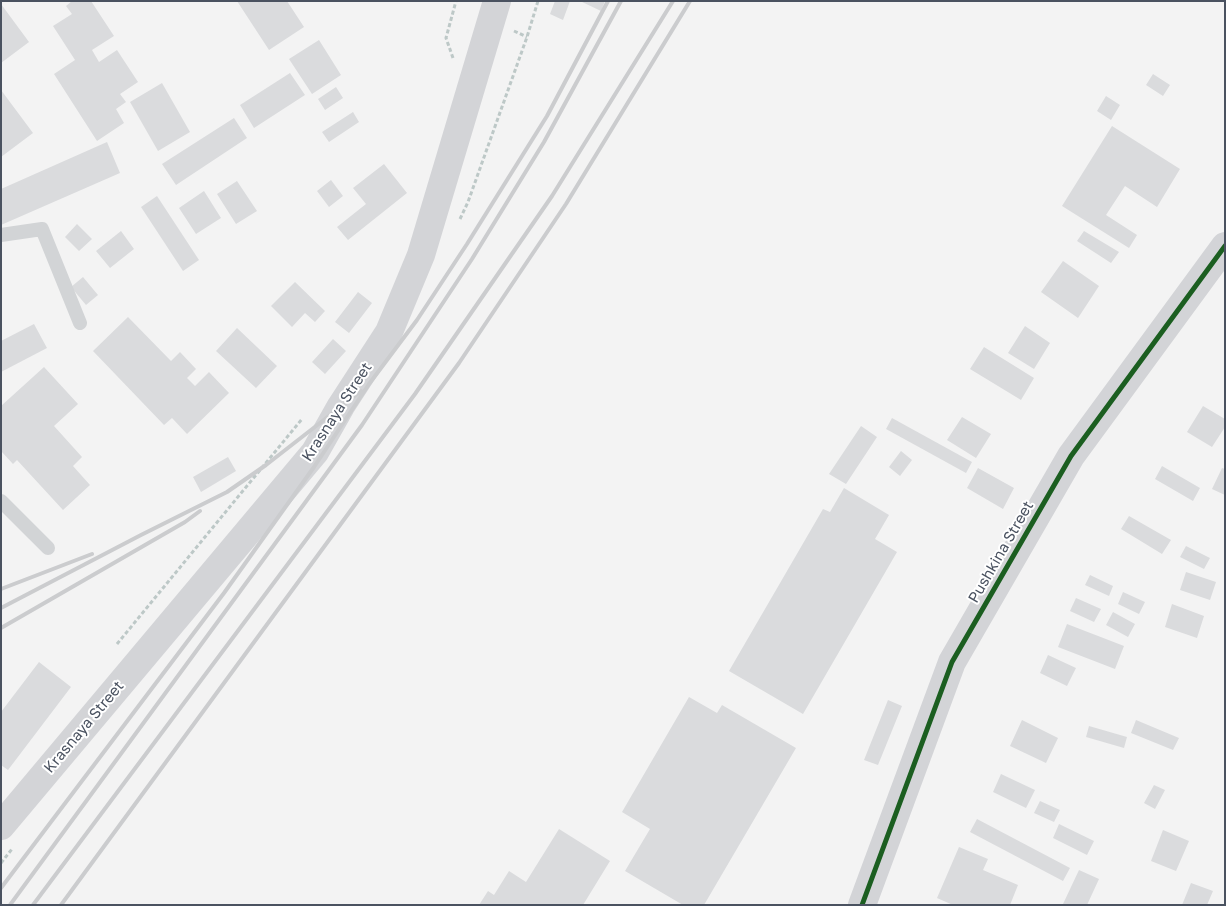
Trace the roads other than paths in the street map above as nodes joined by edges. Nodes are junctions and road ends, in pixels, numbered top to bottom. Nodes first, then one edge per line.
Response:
1 (497, 1) edge
2 (1, 235) edge
3 (1225, 246) edge
4 (80, 323) dead end
5 (1, 501) edge
6 (48, 548) dead end
7 (1, 826) edge
8 (862, 905) edge

1 - 7 main road, Krasnaya Street
2 - 4 lane
3 - 8 main road, Pushkina Street
5 - 6 lane

